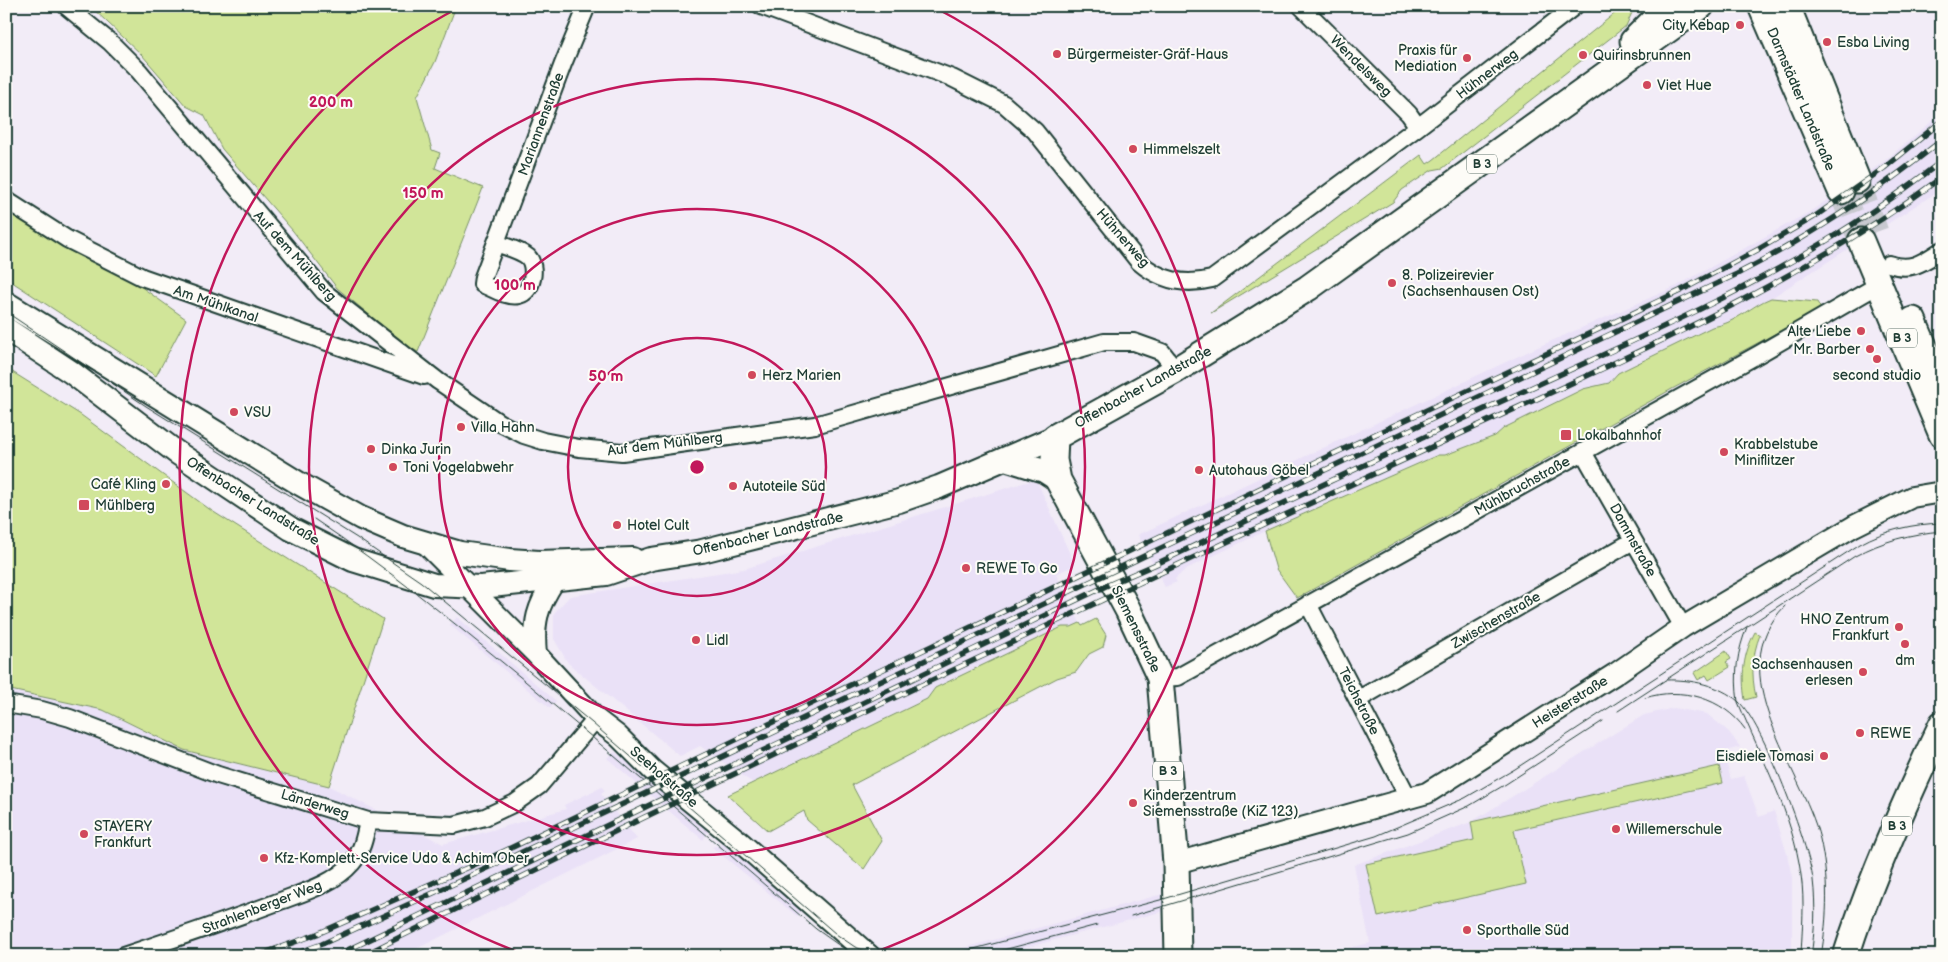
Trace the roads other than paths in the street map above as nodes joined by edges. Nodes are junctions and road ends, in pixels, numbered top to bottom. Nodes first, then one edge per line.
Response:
1 (66, 6) edge
2 (587, 6) edge
3 (761, 6) edge
4 (1301, 6) edge
5 (1576, 6) edge
6 (1668, 6) edge
7 (1701, 6) edge
8 (1761, 6) edge
9 (1787, 6) edge
10 (1578, 95) junction
11 (1418, 127) junction
12 (6, 200) edge
13 (1869, 237) tunnel mouth
14 (496, 243) dead end
15 (1942, 250) edge
16 (1885, 274) junction
17 (6, 303) edge
18 (6, 329) edge
19 (1176, 370) junction
20 (438, 381) junction
21 (1942, 388) edge
22 (161, 399) junction
23 (142, 425) junction
24 (1942, 435) edge
25 (1055, 437) junction
26 (1583, 452) junction
27 (1005, 459) junction
28 (1058, 480) junction
29 (1942, 492) edge
30 (1633, 541) junction
31 (425, 543) junction
32 (651, 559) junction
33 (554, 581) junction
34 (469, 587) junction
35 (1308, 604) junction
36 (1683, 628) junction
37 (536, 654) junction
38 (1160, 678) junction
39 (1359, 699) junction
40 (6, 704) edge
41 (596, 719) junction
42 (1942, 724) edge
43 (1409, 799) junction
44 (368, 821) junction
45 (1176, 863) junction
46 (123, 956) edge
47 (870, 956) edge
48 (1178, 956) edge
49 (1846, 956) edge

1 - 20 street, Auf dem Mühlberg
2 - 14 street, Mariannenstraße
3 - 11 street, Hühnerweg
4 - 11 street, Wendelsweg
5 - 11 street, Hühnerweg
6 - 10 main road, Offenbacher Landstraße / B 3
7 - 10 main road, Offenbacher Landstraße / B 3
8 - 9 main road, Darmstädter Landstraße
10 - 19 main road, Offenbacher Landstraße / B 3
12 - 20 street, Am Mühlkanal
13 - 16 main road, B 3
15 - 16 street
16 - 21 main road, B 3
16 - 24 main road, B 3
16 - 26 street, Mühlbruchstraße
17 - 22 main road, Offenbacher Landstraße
18 - 23 main road, Offenbacher Landstraße
19 - 20 street, Auf dem Mühlberg
19 - 25 main road, Offenbacher Landstraße / B 3
22 - 23 main road
22 - 31 main road, Offenbacher Landstraße
23 - 34 main road, Offenbacher Landstraße
25 - 27 main road, Offenbacher Landstraße
25 - 28 main road, Siemensstraße / B 3
26 - 30 street, Dammstraße
26 - 35 street, Mühlbruchstraße
27 - 28 main road
27 - 32 main road, Offenbacher Landstraße
28 - 38 main road, Siemensstraße / B 3
29 - 36 street, Heisterstraße
30 - 36 street, Dammstraße
30 - 39 street, Zwischenstraße
31 - 32 main road, Offenbacher Landstraße
31 - 34 street, Seehofstraße
32 - 33 main road, Offenbacher Landstraße
33 - 34 main road, Offenbacher Landstraße
33 - 37 street
34 - 37 street, Seehofstraße
35 - 38 street, Mühlbruchstraße
35 - 39 street, Teichstraße
36 - 43 street, Heisterstraße
37 - 41 street, Seehofstraße
38 - 45 main road, Siemensstraße / B 3
39 - 43 street, Teichstraße
40 - 44 street, Länderweg
41 - 44 street, Länderweg
41 - 47 street, Seehofstraße
42 - 49 main road, B 3
43 - 45 street, Heisterstraße
44 - 46 street, Strahlenberger Weg
45 - 48 main road, Siemensstraße / B 3

